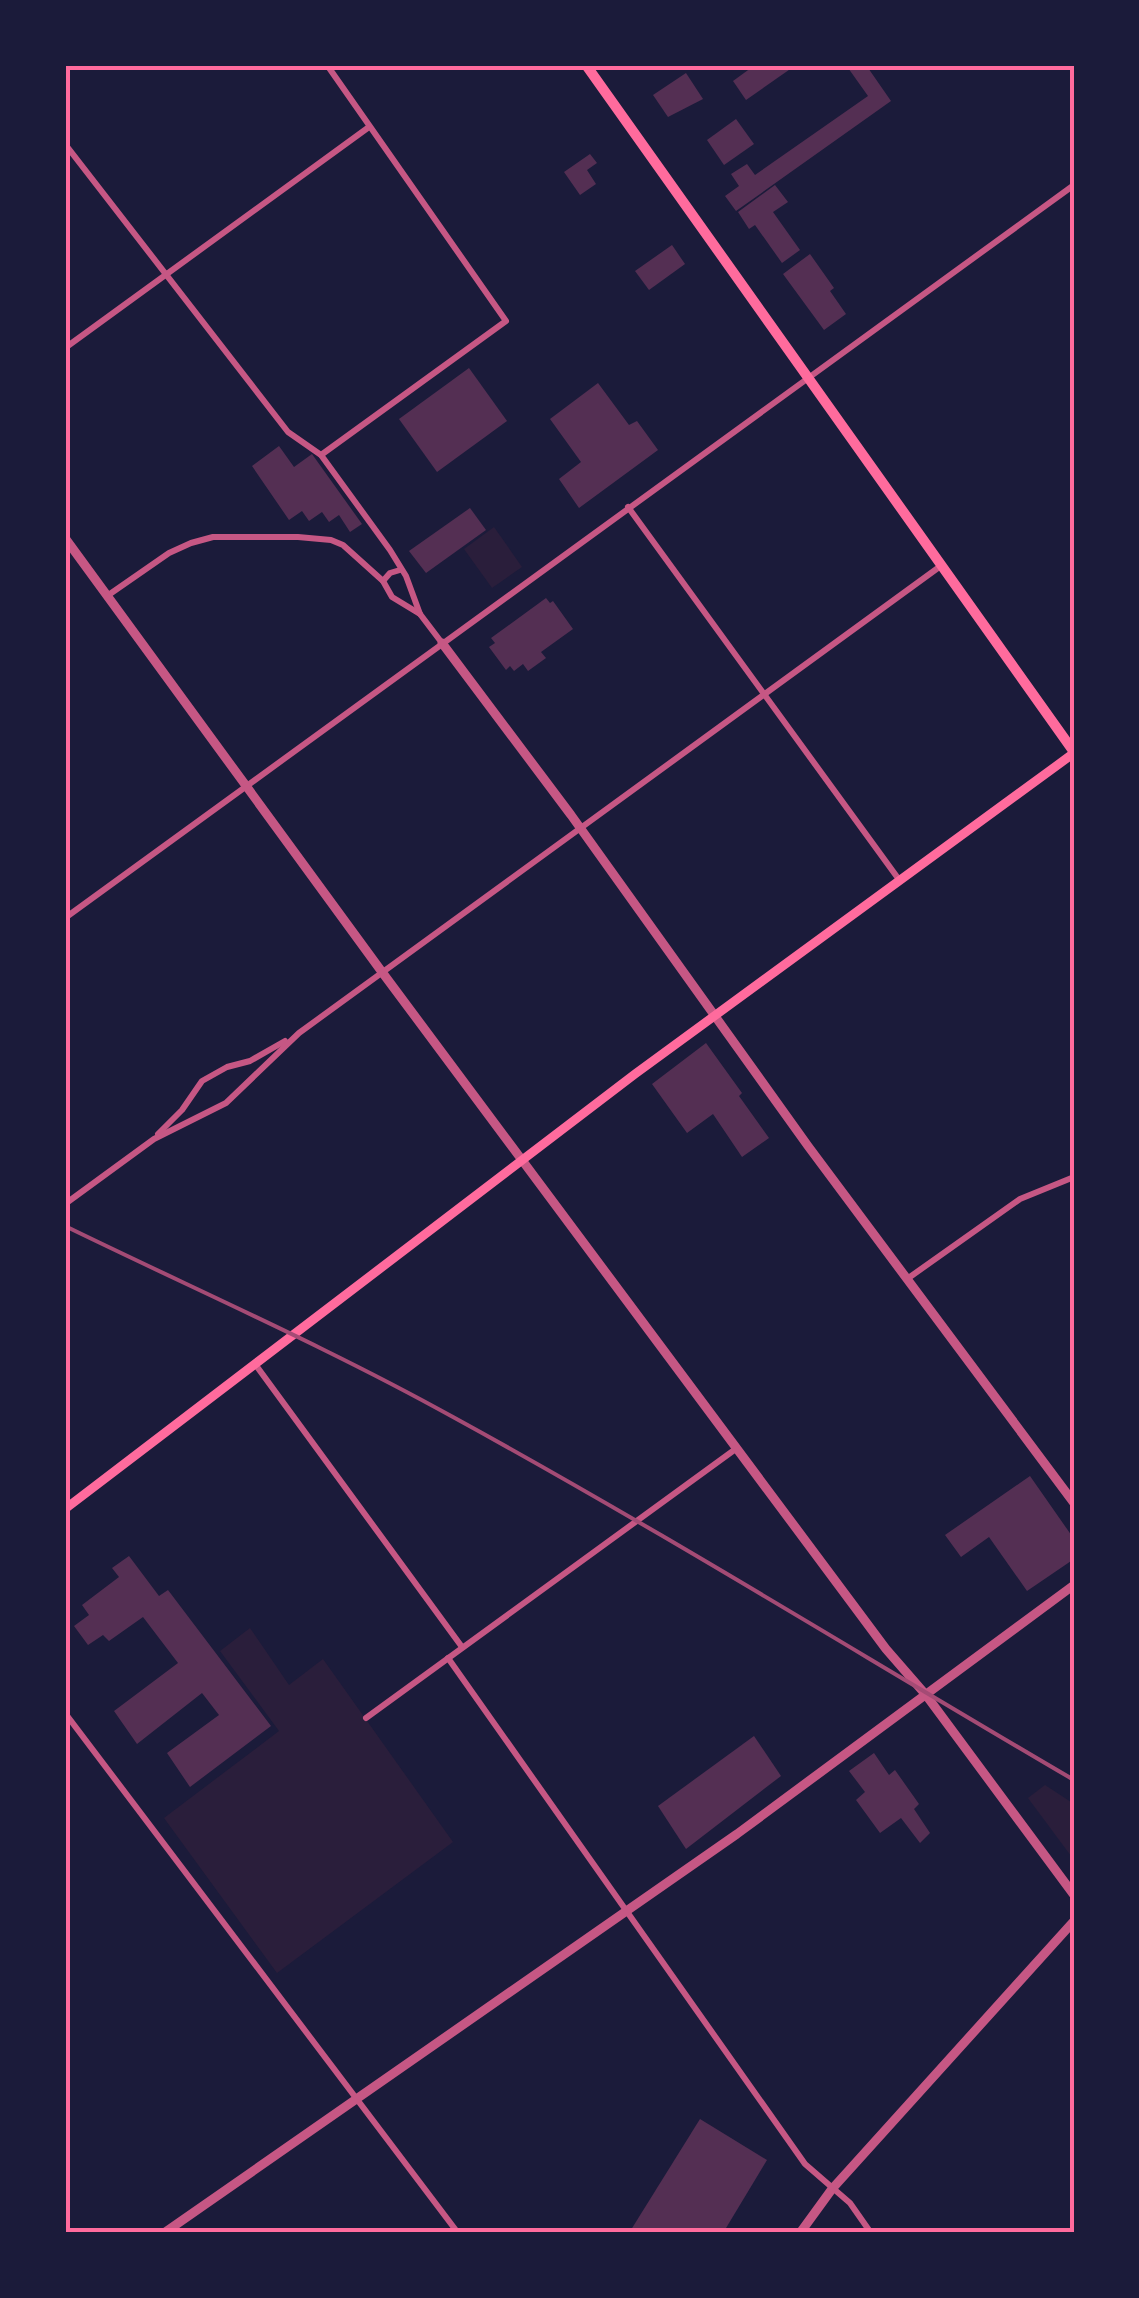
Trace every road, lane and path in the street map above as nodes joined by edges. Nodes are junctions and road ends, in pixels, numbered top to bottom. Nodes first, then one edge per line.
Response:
1 (327, 65) edge
2 (586, 65) edge
3 (369, 127) junction
4 (65, 144) edge
5 (1074, 185) edge
6 (166, 272) junction
7 (65, 348) edge
8 (808, 376) junction
9 (321, 455) junction
10 (628, 507) junction
11 (65, 538) edge
12 (942, 565) junction
13 (400, 570) junction
14 (383, 580) junction
15 (107, 596) junction
16 (420, 614) junction
17 (442, 643) junction
18 (764, 694) junction
19 (1074, 752) edge
20 (248, 787) junction
21 (580, 828) junction
22 (901, 882) junction
23 (65, 918) edge
24 (378, 975) junction
25 (715, 1016) junction
26 (299, 1033) junction
27 (234, 1065) junction
28 (246, 1083) junction
29 (186, 1104) junction
30 (196, 1116) junction
31 (154, 1138) junction
32 (522, 1159) junction
33 (1074, 1177) edge
34 (65, 1192) edge
35 (74, 1198) junction
36 (65, 1204) edge
37 (907, 1279) junction
38 (255, 1364) junction
39 (737, 1448) junction
40 (1074, 1504) edge
41 (65, 1509) edge
42 (1074, 1585) edge
43 (462, 1647) junction
44 (448, 1658) junction
45 (926, 1695) junction
46 (65, 1713) edge
47 (366, 1718) dead end
48 (1074, 1896) edge
49 (624, 1912) junction
50 (1074, 1921) edge
51 (357, 2098) junction
52 (832, 2190) junction
53 (164, 2233) edge
54 (458, 2233) edge
55 (800, 2233) edge
56 (872, 2233) edge

1 - 3 street
2 - 8 main road
3 - 6 street
3 - 9 street
4 - 6 street
5 - 8 street
6 - 7 street
6 - 9 street
8 - 10 street
8 - 12 main road
9 - 13 street
10 - 17 street
10 - 18 street
11 - 15 street
12 - 18 street
12 - 19 main road
13 - 14 street
13 - 16 street
14 - 15 street
14 - 16 street
15 - 20 street
16 - 17 street
17 - 20 street
17 - 21 street
18 - 21 street
18 - 22 street
19 - 22 main road
20 - 23 street
20 - 24 street
21 - 24 street
21 - 25 street
22 - 25 main road
24 - 26 street
24 - 32 street
25 - 32 main road
25 - 37 street
26 - 27 street
26 - 28 street
27 - 28 street
27 - 29 street
28 - 30 street
29 - 30 street
29 - 31 street
30 - 31 street
31 - 35 street
32 - 38 main road
32 - 39 street
33 - 37 street
34 - 35 street
35 - 36 street
37 - 40 street
38 - 41 main road
38 - 43 street
39 - 43 street
39 - 45 street
42 - 45 street
43 - 44 street
44 - 47 street
44 - 49 street
45 - 48 street
45 - 49 street
46 - 51 street
49 - 51 street
49 - 52 street
50 - 52 street
51 - 53 street
51 - 54 street
52 - 55 street
52 - 56 street

